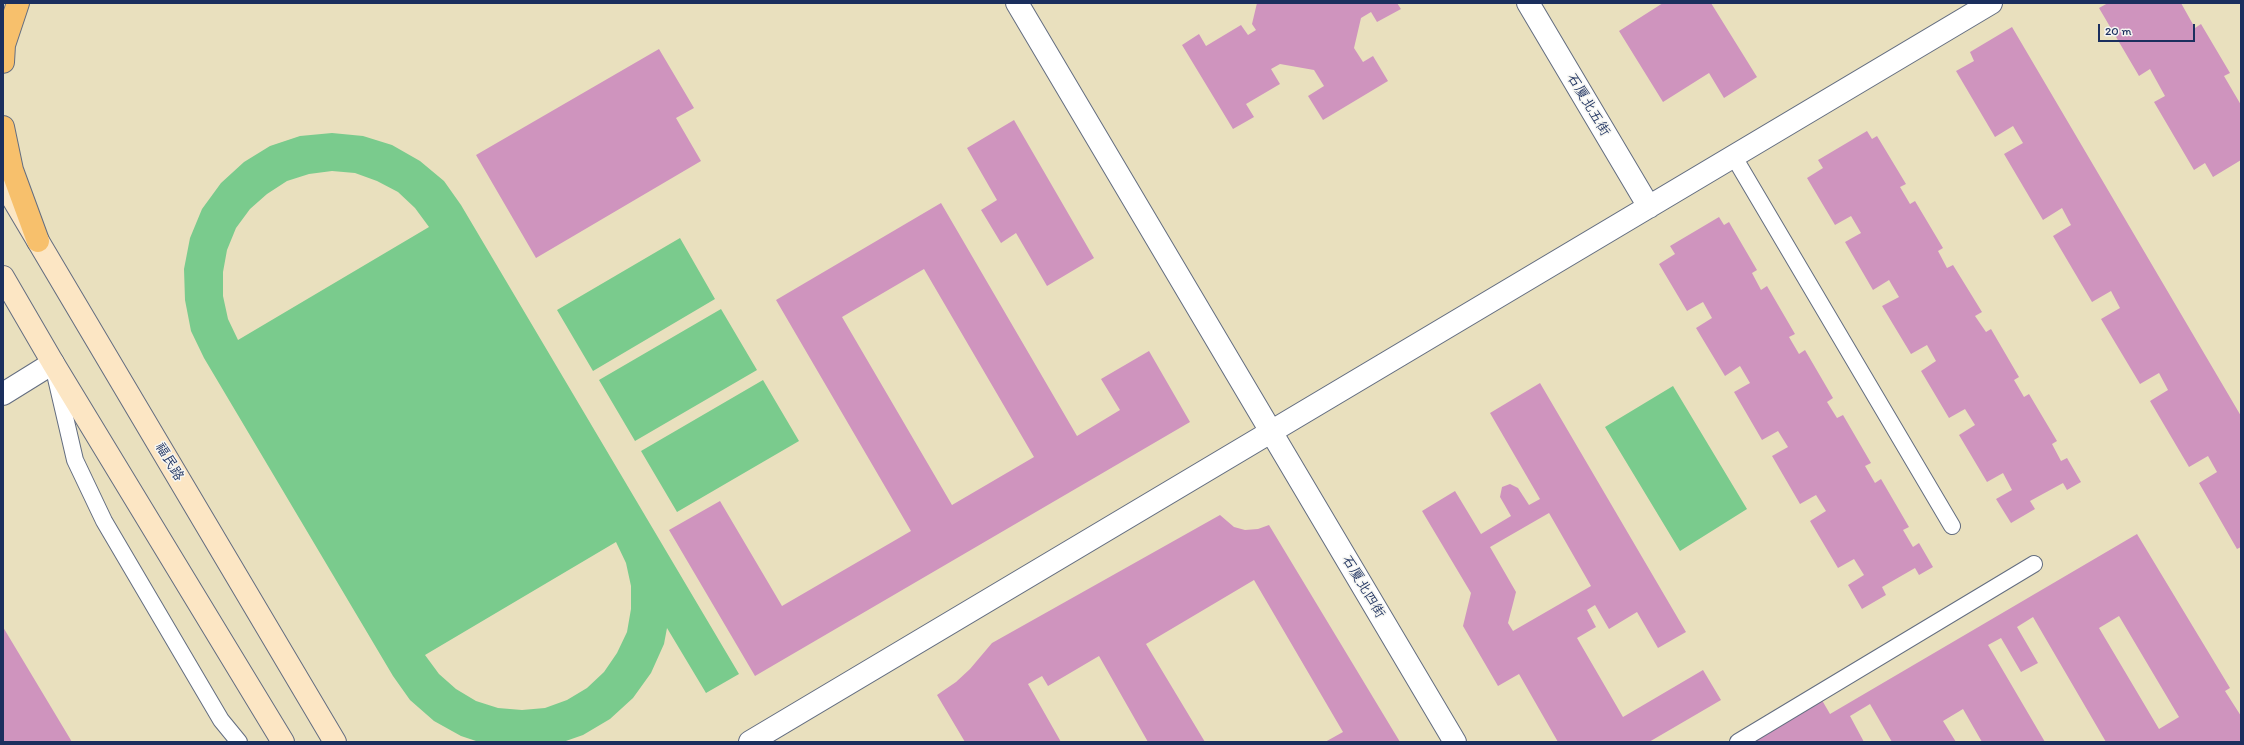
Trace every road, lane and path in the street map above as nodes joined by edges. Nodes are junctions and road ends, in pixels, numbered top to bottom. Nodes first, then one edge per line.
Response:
1 (18, 3) edge
2 (1017, 3) edge
3 (1528, 3) edge
4 (1991, 3) edge
5 (3, 62) edge
6 (3, 127) edge
7 (1734, 156) junction
8 (3, 182) edge
9 (1649, 207) junction
10 (38, 241) junction
11 (3, 276) edge
12 (52, 363) junction
13 (3, 394) edge
14 (1271, 432) junction
15 (1952, 526) dead end
16 (2034, 564) dead end
17 (239, 742) edge
18 (283, 742) edge
19 (335, 742) edge
20 (750, 742) edge
21 (1455, 742) edge
22 (1738, 742) edge

1 - 5 main road
2 - 14 street, 石厦北四街
3 - 9 street, 石厦北五街
4 - 7 street
6 - 10 main road
7 - 9 street
7 - 15 lane
8 - 10 main road, 福民路
9 - 14 street
10 - 19 main road, 福民路
11 - 12 main road
12 - 13 street
12 - 17 lane
12 - 18 main road
14 - 20 street
14 - 21 street, 石厦北四街
16 - 22 lane

